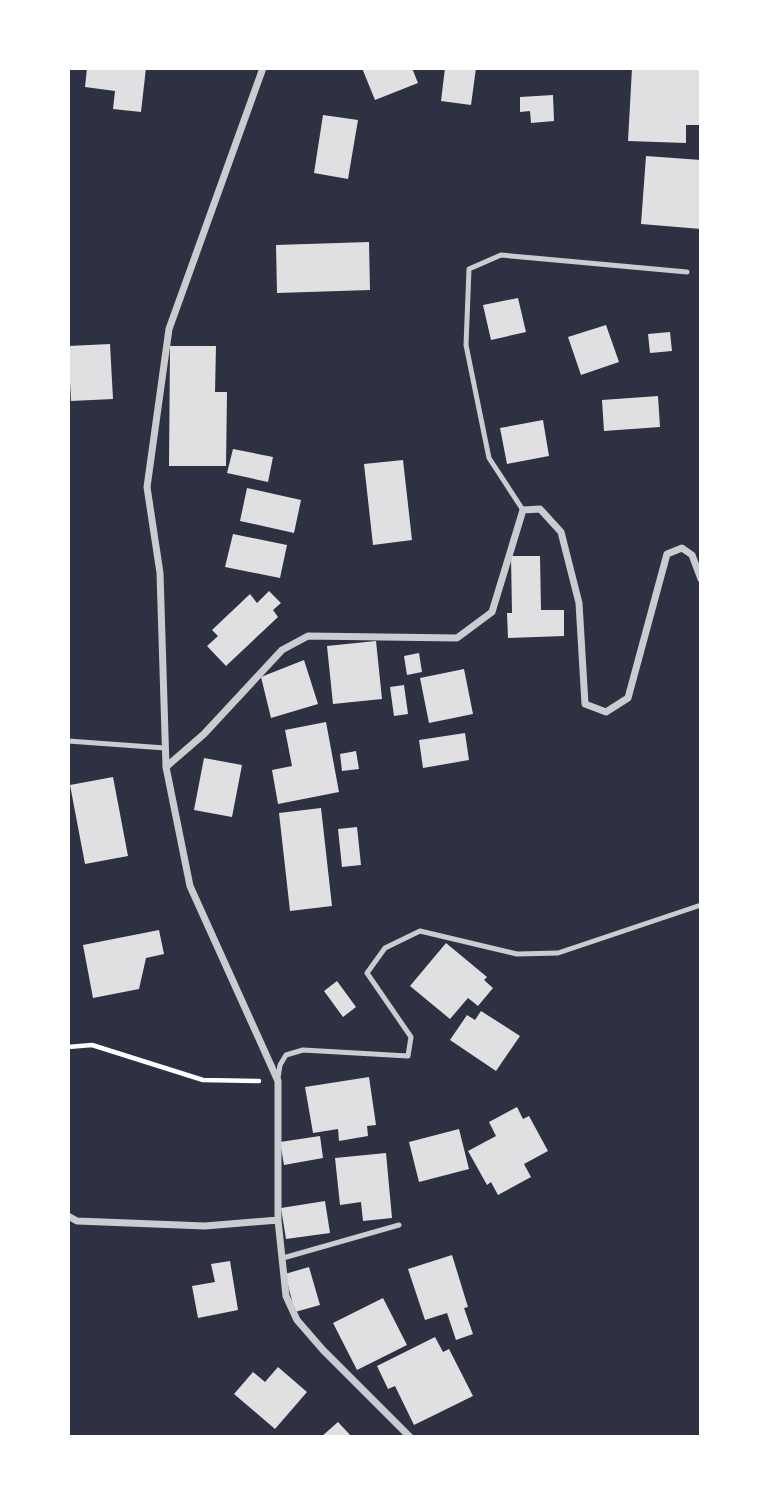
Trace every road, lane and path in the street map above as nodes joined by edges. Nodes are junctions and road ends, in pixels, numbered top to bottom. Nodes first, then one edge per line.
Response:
1 (263, 68) edge
2 (687, 272) dead end
3 (523, 510) junction
4 (701, 579) edge
5 (68, 741) edge
6 (165, 748) junction
7 (166, 767) junction
8 (701, 905) edge
9 (68, 1047) edge
10 (278, 1081) junction
11 (68, 1216) edge
12 (278, 1220) junction
13 (399, 1225) dead end
14 (283, 1258) junction
15 (411, 1437) edge

1 - 6 street
2 - 3 lane
3 - 4 street
3 - 7 street
5 - 6 lane
6 - 7 street
7 - 10 street
8 - 10 lane
9 - 10 path
10 - 12 street
11 - 12 street
12 - 14 street
13 - 14 lane
14 - 15 street

